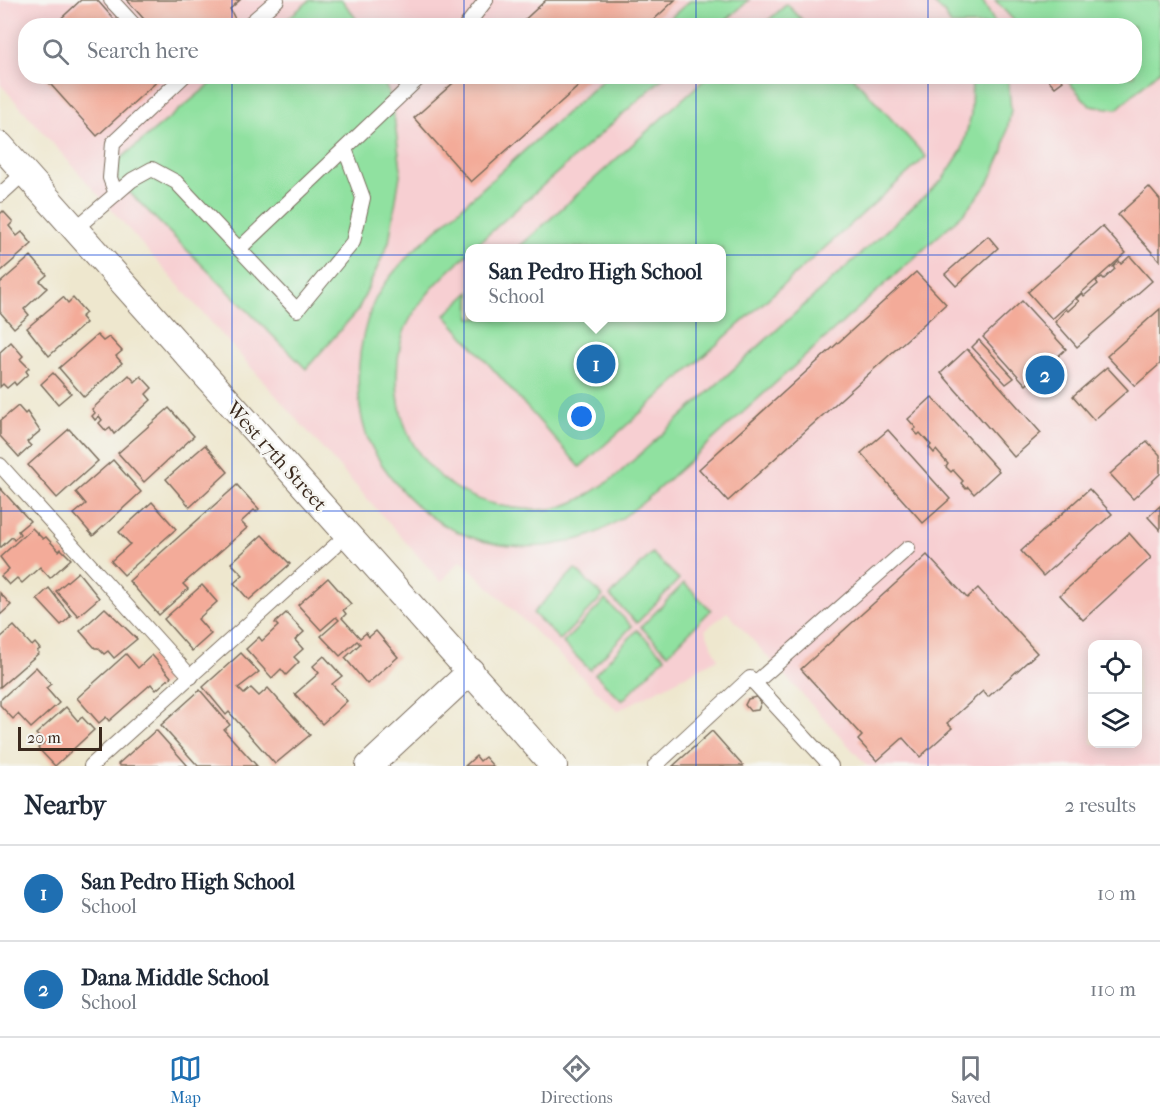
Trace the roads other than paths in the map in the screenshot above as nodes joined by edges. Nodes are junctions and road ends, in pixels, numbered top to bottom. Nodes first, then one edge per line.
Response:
1 (111, 0) edge
2 (278, 0) edge
3 (486, 0) edge
4 (128, 18) edge
5 (257, 18) edge
6 (472, 18) edge
7 (176, 84) edge
8 (413, 84) edge
9 (0, 145) edge
10 (345, 149) junction
11 (24, 173) junction
12 (116, 194) junction
13 (0, 195) edge
14 (75, 229) junction
15 (239, 249) junction
16 (0, 465) edge
17 (347, 535) junction
18 (908, 548) dead end
19 (471, 671) junction
20 (191, 677) junction
21 (755, 683) junction
22 (91, 766) edge
23 (369, 766) edge
24 (554, 766) edge
25 (655, 766) edge
26 (831, 766) edge

1 - 4 lane
2 - 5 lane
3 - 6 lane
7 - 12 lane
8 - 10 lane
9 - 11 street, West 17th Street
10 - 15 lane
10 - 15 lane
11 - 13 lane
11 - 14 street, West 17th Street
12 - 14 lane
12 - 15 lane
14 - 17 street, West 17th Street
16 - 20 lane
17 - 19 street, West 17th Street
17 - 20 lane
18 - 21 lane
19 - 23 street
19 - 24 street, West 17th Street
20 - 22 lane
21 - 25 lane
21 - 26 lane

